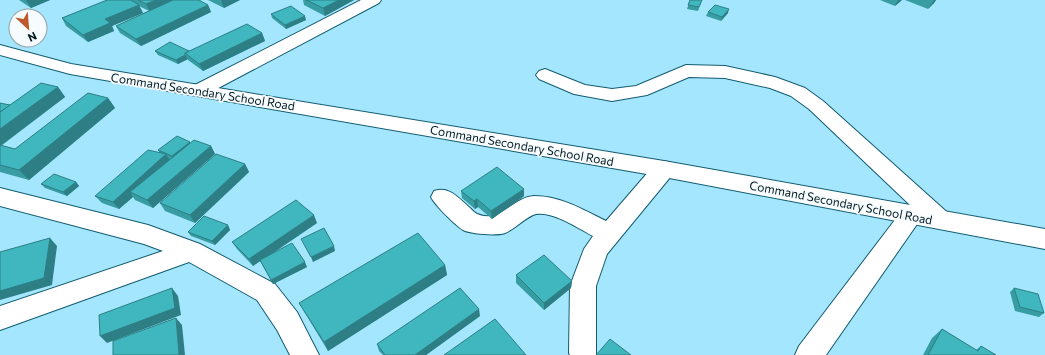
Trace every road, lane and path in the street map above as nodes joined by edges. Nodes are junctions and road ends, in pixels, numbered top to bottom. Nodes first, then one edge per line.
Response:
1 (373, 0) edge
2 (0, 50) edge
3 (545, 75) dead end
4 (200, 90) junction
5 (664, 169) junction
6 (0, 196) edge
7 (442, 196) dead end
8 (912, 214) junction
9 (941, 220) junction
10 (609, 233) junction
11 (1045, 239) edge
12 (191, 251) junction
13 (0, 318) edge
14 (584, 352) dead end
15 (305, 355) edge
16 (809, 355) edge

1 - 4 street
2 - 4 street, Command Secondary School Road
3 - 9 street
4 - 5 street, Command Secondary School Road
5 - 8 street, Command Secondary School Road
5 - 10 street
6 - 12 street
7 - 10 street
8 - 9 street, Command Secondary School Road
8 - 16 street
9 - 11 street, Command Secondary School Road
10 - 14 street
12 - 13 street
12 - 15 street

